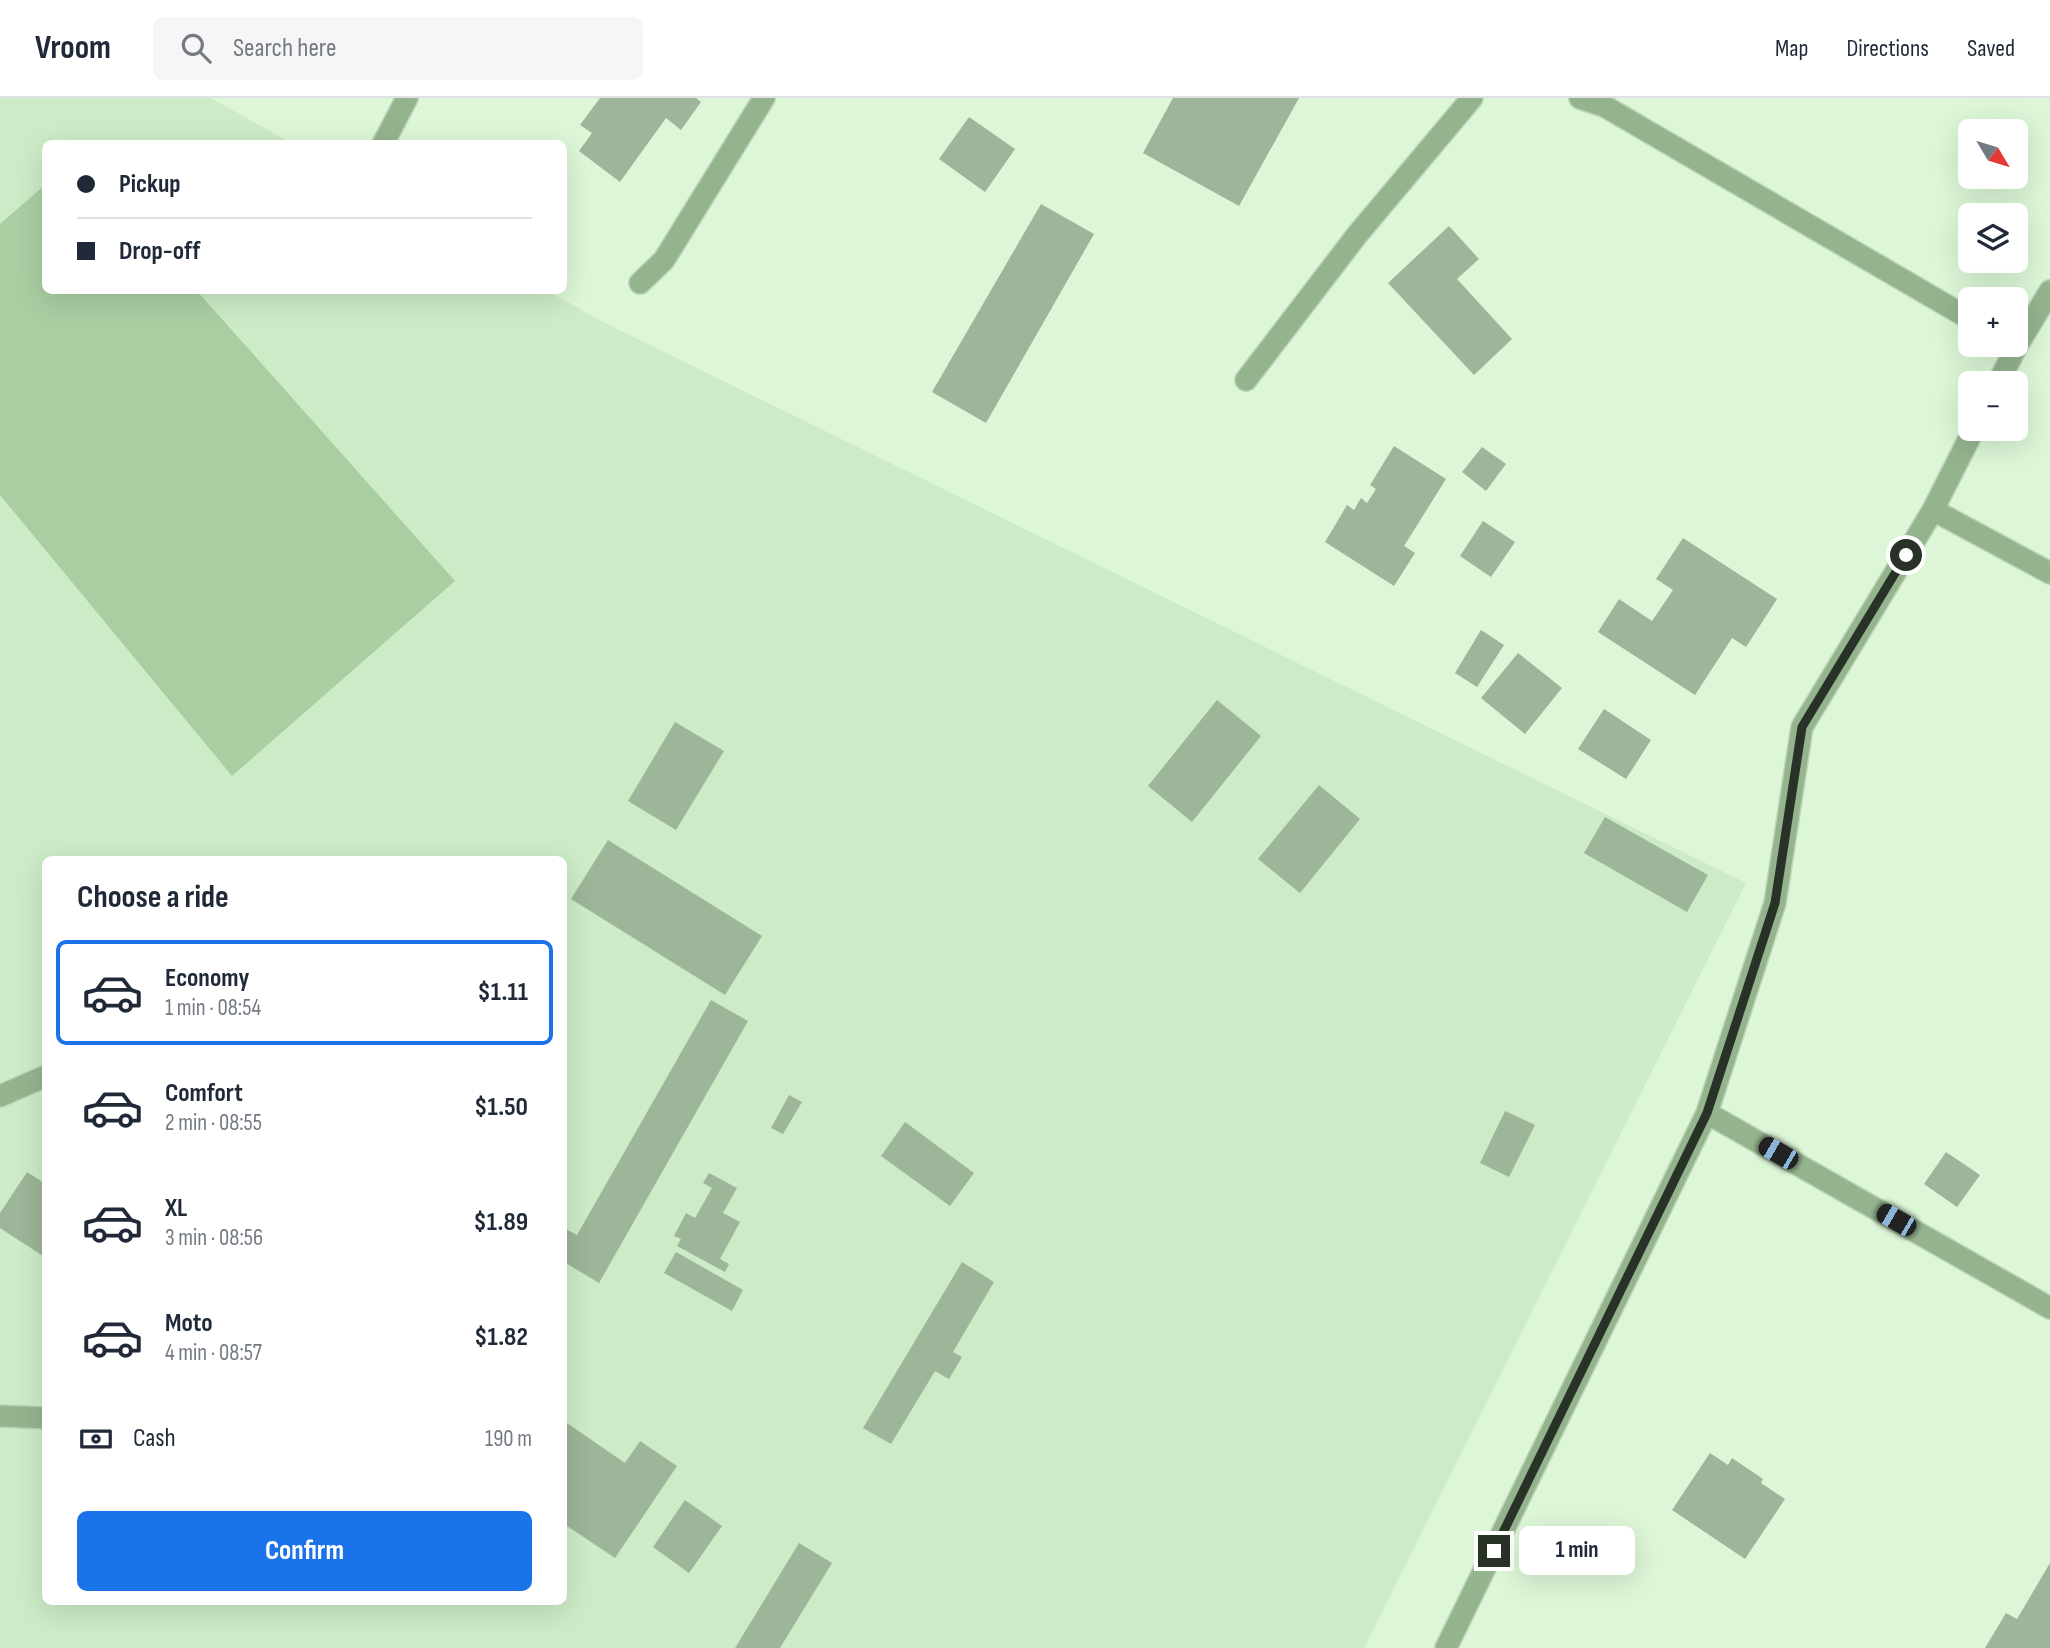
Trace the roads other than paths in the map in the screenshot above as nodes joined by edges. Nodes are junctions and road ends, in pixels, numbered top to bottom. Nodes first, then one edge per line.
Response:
1 (407, 98) edge
2 (764, 98) edge
3 (1472, 98) edge
4 (1580, 98) edge
5 (385, 140) edge
6 (640, 283) dead end
7 (2050, 291) edge
8 (1958, 312) edge
9 (2028, 326) edge
10 (1246, 380) dead end
11 (1968, 441) edge
12 (1933, 510) junction
13 (2050, 573) edge
14 (42, 1078) edge
15 (0, 1096) edge
16 (1707, 1113) junction
17 (2050, 1308) edge
18 (0, 1416) edge
19 (42, 1418) edge
20 (1447, 1648) edge

1 - 5 street
2 - 6 street
3 - 10 street
4 - 8 street
7 - 9 street
11 - 12 street
12 - 13 street
12 - 16 street
14 - 15 street
16 - 17 street
16 - 20 street
18 - 19 street

